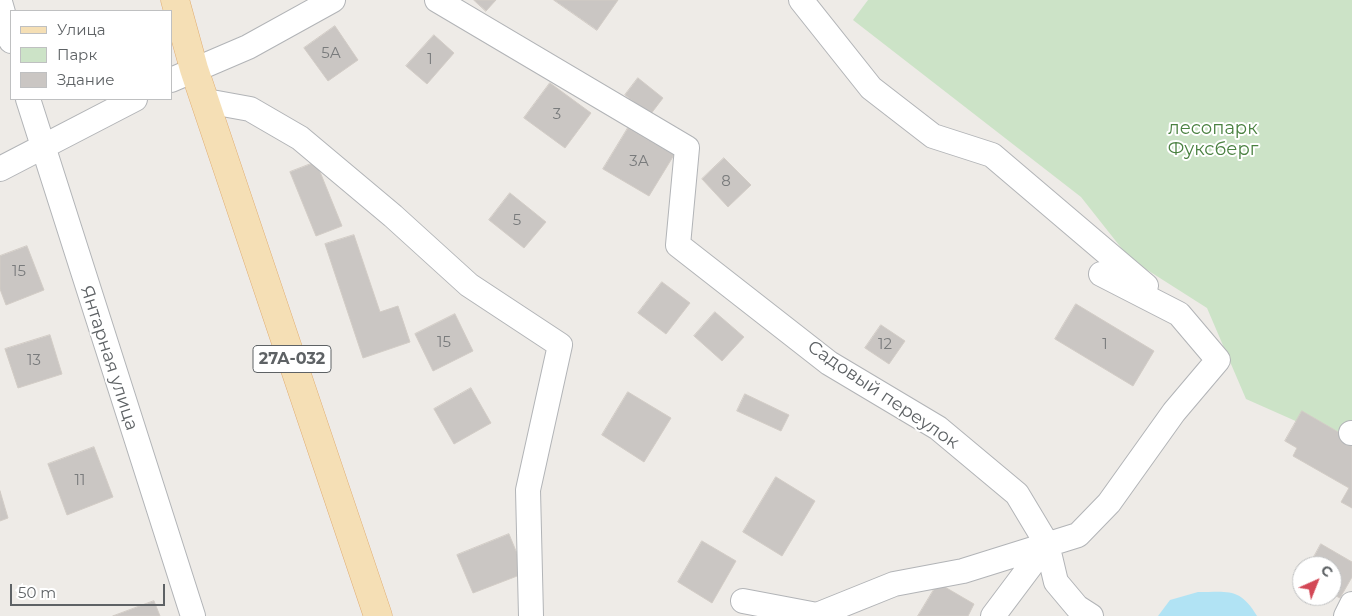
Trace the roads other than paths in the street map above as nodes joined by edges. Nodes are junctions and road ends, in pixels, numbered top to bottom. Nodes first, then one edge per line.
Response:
1 (175, 0) edge
2 (333, 0) edge
3 (437, 0) edge
4 (801, 0) edge
5 (0, 2) edge
6 (10, 37) edge
7 (183, 75) edge
8 (28, 100) edge
9 (133, 100) edge
10 (206, 101) junction
11 (41, 146) junction
12 (0, 169) edge
13 (1101, 274) dead end
14 (1179, 314) junction
15 (1046, 544) junction
16 (743, 601) dead end
17 (1352, 604) edge
18 (193, 616) edge
19 (378, 616) edge
20 (532, 616) edge
21 (993, 616) edge
22 (1091, 616) edge
23 (1346, 616) edge

1 - 7 main road, 27А-032
2 - 7 street
3 - 15 street, Садовый переулок
4 - 14 street
5 - 6 street
7 - 10 main road, 27А-032
8 - 11 street, Янтарная улица
9 - 11 street
10 - 19 main road, 27А-032
10 - 20 street
11 - 12 street
11 - 18 street, Янтарная улица
13 - 14 street
14 - 15 street
15 - 16 street
15 - 21 street
15 - 22 street, Садовый переулок
17 - 23 street

